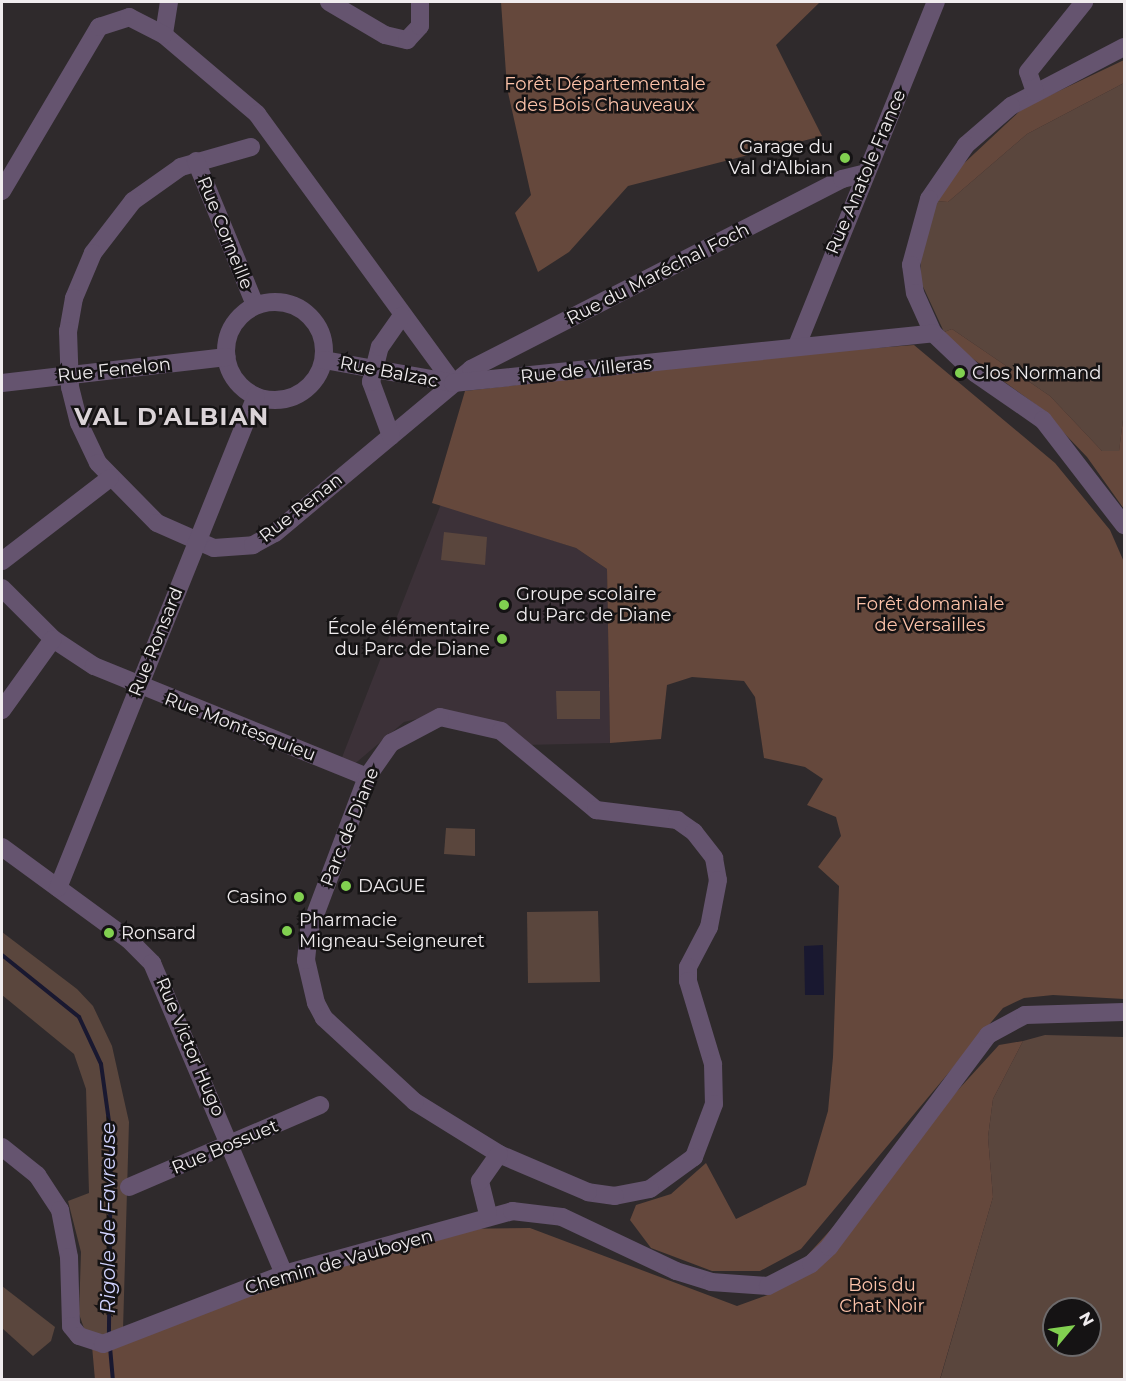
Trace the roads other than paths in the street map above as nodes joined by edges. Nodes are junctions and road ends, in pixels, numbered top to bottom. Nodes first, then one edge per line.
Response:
1 (169, 2) edge
2 (328, 2) edge
3 (420, 2) edge
4 (936, 2) edge
5 (1084, 2) edge
6 (164, 35) junction
7 (1125, 46) edge
8 (1035, 92) junction
9 (250, 147) dead end
10 (196, 161) junction
11 (866, 173) junction
12 (2, 190) edge
13 (255, 305) junction
14 (402, 316) junction
15 (933, 333) junction
16 (798, 343) junction
17 (226, 357) junction
18 (324, 360) junction
19 (374, 369) junction
20 (474, 374) junction
21 (69, 375) junction
22 (2, 383) edge
23 (453, 383) junction
24 (256, 396) junction
25 (391, 436) junction
26 (110, 478) junction
27 (1125, 525) edge
28 (196, 543) junction
29 (2, 561) edge
30 (2, 588) edge
31 (53, 639) junction
32 (138, 687) junction
33 (2, 710) edge
34 (367, 777) junction
35 (2, 847) edge
36 (58, 888) junction
37 (1125, 1012) edge
38 (320, 1105) dead end
39 (232, 1145) junction
40 (2, 1147) edge
41 (499, 1154) junction
42 (129, 1187) dead end
43 (488, 1214) junction
44 (285, 1275) junction

1 - 6 street
2 - 3 street
4 - 11 street, Rue Anatole France
5 - 8 street
6 - 12 street
6 - 14 street
7 - 8 street
8 - 15 street
9 - 10 street, Rue Renan
10 - 13 street, Rue Corneille
10 - 21 street, Rue Renan
11 - 16 street, Rue Anatole France
11 - 20 street, Rue du Maréchal Foch
13 - 17 street
13 - 18 street
14 - 19 street
14 - 23 street
15 - 16 street, Rue de Villeras
15 - 27 street
16 - 20 street, Rue de Villeras
17 - 21 street, Rue Fenelon
17 - 24 street
18 - 19 street, Rue Balzac
18 - 24 street
19 - 23 street, Rue Balzac
19 - 25 street
20 - 23 street, Rue de Villeras
21 - 22 street, Rue Fenelon
21 - 26 street, Rue Renan
23 - 25 street, Rue Renan
24 - 28 street, Rue Ronsard
25 - 28 street, Rue Renan
26 - 28 street, Rue Renan
26 - 29 street
28 - 32 street, Rue Ronsard
30 - 31 street, Rue Montesquieu
31 - 32 street, Rue Montesquieu
31 - 33 street
32 - 34 street, Rue Montesquieu
32 - 36 street, Rue Ronsard
34 - 41 street, Parc de Diane
34 - 41 street, Parc de Diane
35 - 36 street, Rue Victor Hugo
36 - 39 street, Rue Victor Hugo
37 - 43 street
38 - 39 street, Rue Bossuet
39 - 42 street, Rue Bossuet
39 - 44 street, Rue Victor Hugo
40 - 44 street, Chemin de Vauboyen
41 - 43 street
43 - 44 street, Chemin de Vauboyen

